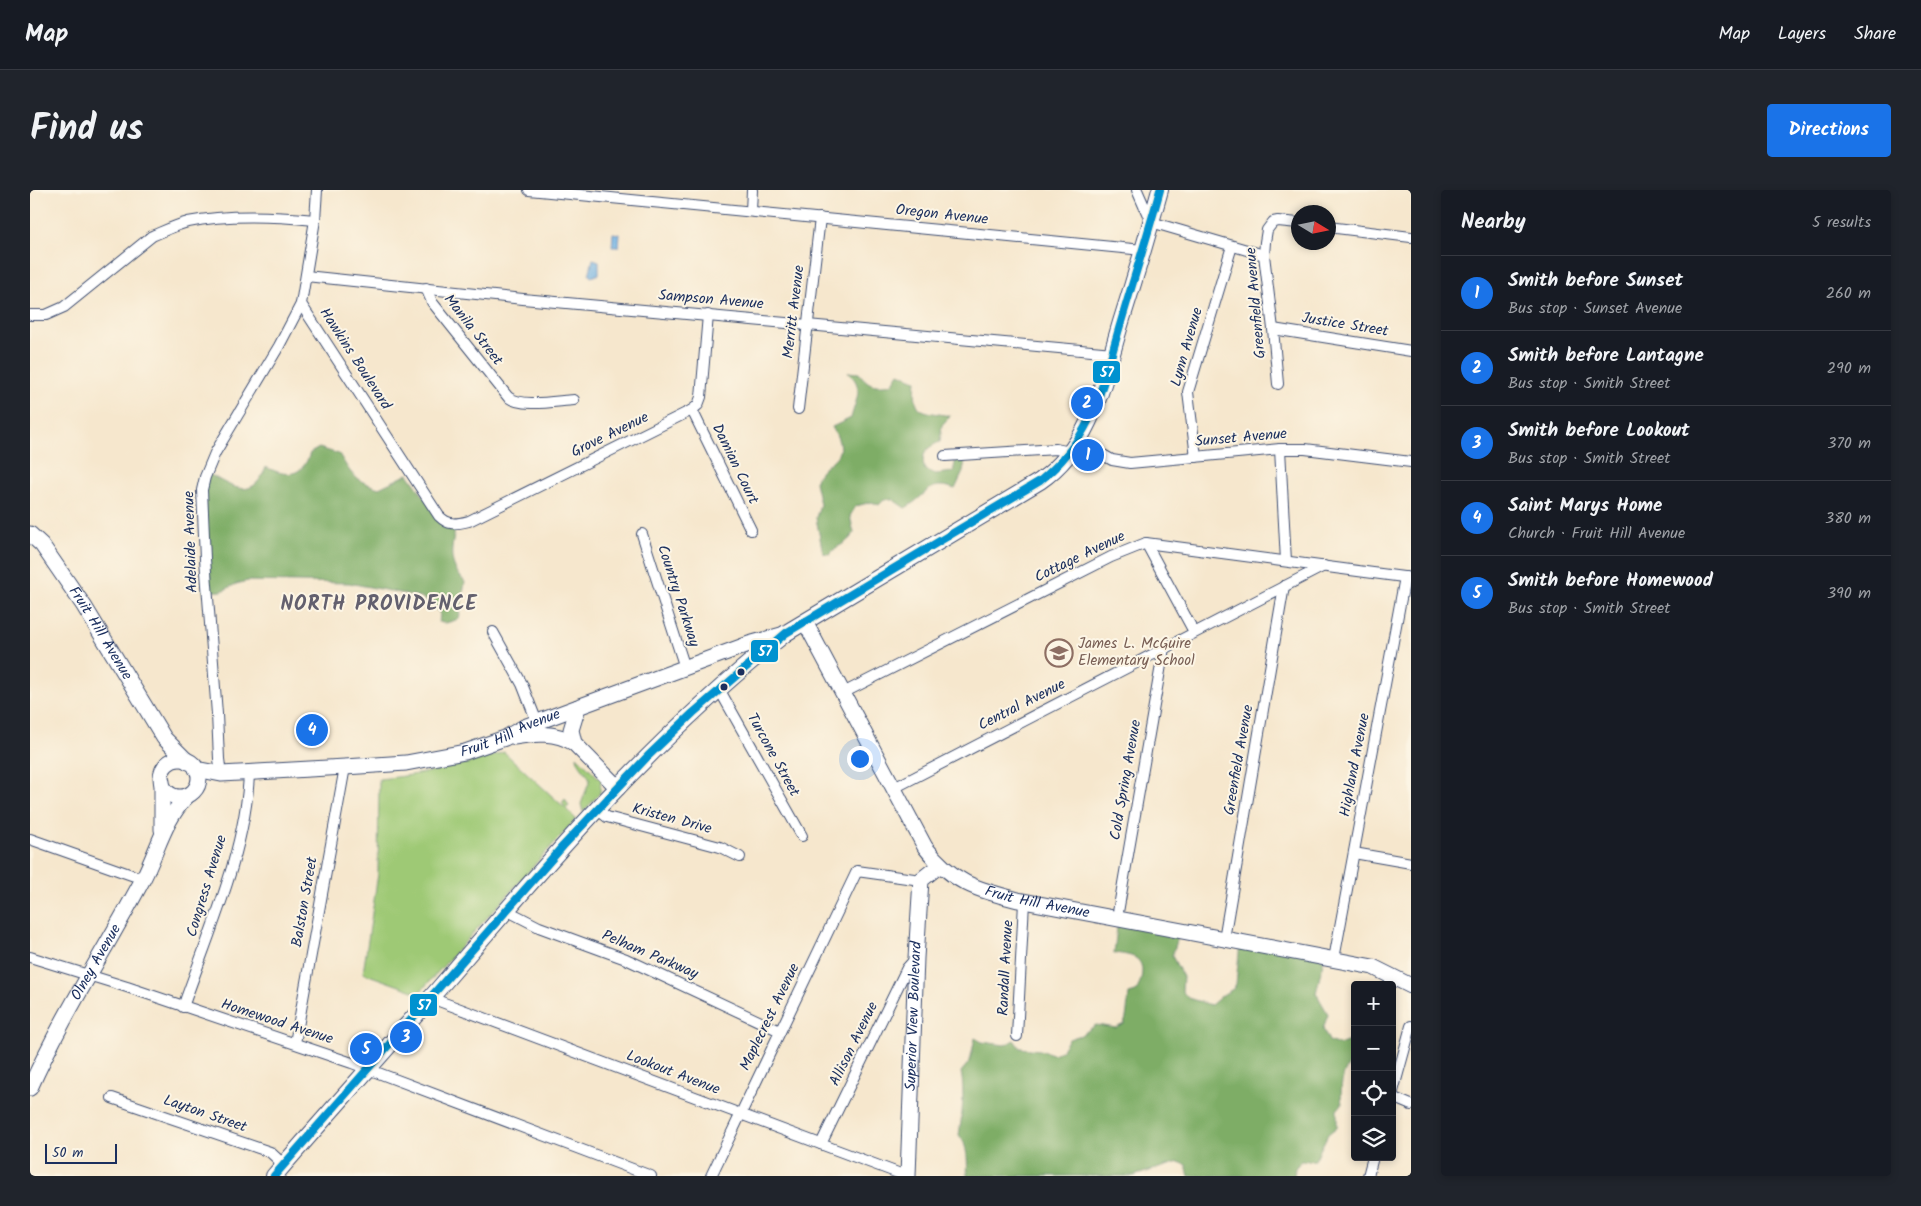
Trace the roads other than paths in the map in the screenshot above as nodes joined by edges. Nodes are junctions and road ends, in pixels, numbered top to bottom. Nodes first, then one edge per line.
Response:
1 (317, 190) edge
2 (529, 190) edge
3 (752, 190) edge
4 (1137, 190) edge
5 (1160, 190) edge
6 (750, 211) junction
7 (820, 218) junction
8 (314, 220) junction
9 (1151, 222) junction
10 (1291, 222) edge
11 (1336, 228) edge
12 (1411, 237) edge
13 (1232, 246) junction
14 (1143, 250) junction
15 (1264, 255) junction
16 (306, 276) junction
17 (426, 288) junction
18 (301, 304) junction
19 (30, 315) edge
20 (708, 315) junction
21 (807, 324) junction
22 (1273, 329) junction
23 (1411, 350) edge
24 (1113, 353) junction
25 (1278, 384) dead end
26 (574, 400) dead end
27 (798, 409) dead end
28 (692, 410) junction
29 (1074, 446) junction
30 (1280, 449) junction
31 (945, 456) dead end
32 (1196, 457) junction
33 (1411, 462) edge
34 (450, 524) joint
35 (751, 530) dead end
36 (30, 534) edge
37 (642, 534) dead end
38 (1146, 542) junction
39 (1286, 561) junction
40 (1324, 566) junction
41 (1408, 578) edge
42 (1284, 586) junction
43 (805, 622) junction
44 (493, 632) dead end
45 (1194, 632) junction
46 (786, 633) junction
47 (1164, 648) junction
48 (685, 668) junction
49 (719, 689) junction
50 (842, 692) junction
51 (578, 707) junction
52 (537, 722) junction
53 (164, 738) junction
54 (505, 738) junction
55 (574, 743) junction
56 (192, 765) junction
57 (345, 767) junction
58 (249, 772) junction
59 (163, 774) junction
60 (221, 774) junction
61 (618, 788) junction
62 (894, 788) junction
63 (193, 790) junction
64 (598, 810) junction
65 (162, 834) junction
66 (802, 836) dead end
67 (30, 839) edge
68 (1354, 853) junction
69 (740, 857) dead end
70 (1411, 863) edge
71 (940, 865) junction
72 (143, 879) junction
73 (921, 880) junction
74 (1024, 902) junction
75 (506, 910) junction
76 (1117, 918) junction
77 (1224, 939) junction
78 (30, 957) edge
79 (916, 958) junction
80 (1334, 959) junction
81 (88, 976) junction
82 (1411, 986) edge
83 (431, 998) junction
84 (183, 1007) junction
85 (1411, 1026) edge
86 (780, 1031) junction
87 (1017, 1036) dead end
88 (295, 1043) junction
89 (368, 1068) junction
90 (1396, 1081) edge
91 (30, 1088) edge
92 (112, 1098) dead end
93 (1396, 1098) edge
94 (1411, 1105) edge
95 (740, 1114) junction
96 (821, 1144) junction
97 (1372, 1161) edge
98 (279, 1170) edge
99 (651, 1176) edge
100 (711, 1176) edge
101 (907, 1176) edge
102 (1368, 1176) edge

1 - 8 street, Hawkins Boulevard
2 - 6 street, Oregon Avenue
3 - 6 street
4 - 9 street
5 - 9 main road
6 - 7 street, Oregon Avenue
7 - 14 street, Oregon Avenue
7 - 21 street, Merritt Avenue
8 - 16 street, Hawkins Boulevard
8 - 19 street
9 - 13 street
9 - 14 main road
10 - 15 street, Greenfield Avenue
11 - 12 street
13 - 15 street
13 - 32 street, Lynn Avenue
14 - 24 main road
15 - 22 street, Greenfield Avenue
16 - 17 street, Sampson Avenue
16 - 18 street, Hawkins Boulevard
17 - 20 street, Sampson Avenue
17 - 26 street, Manila Street
18 - 34 street, Hawkins Boulevard
18 - 60 street, Adelaide Avenue
20 - 21 street, Sampson Avenue
20 - 28 street
21 - 24 street, Sampson Avenue
21 - 27 street, Merritt Avenue
22 - 23 street, Justice Street
22 - 25 street, Greenfield Avenue
24 - 29 main road
28 - 34 street, Grove Avenue
28 - 35 street, Damian Court
29 - 31 street
29 - 32 street, Sunset Avenue
29 - 43 main road
30 - 32 street, Sunset Avenue
30 - 33 street, Sunset Avenue
30 - 39 street
36 - 53 street, Fruit Hill Avenue
37 - 48 street, Country Parkway
38 - 39 street, Cottage Avenue
38 - 45 street
38 - 50 street, Cottage Avenue
39 - 40 street, Cottage Avenue
40 - 41 street, Cottage Avenue
40 - 42 street, Central Avenue
41 - 68 street, Highland Avenue
42 - 45 street, Central Avenue
42 - 77 street, Greenfield Avenue
43 - 46 main road
43 - 50 street, Fruit Hill Avenue
44 - 52 street
45 - 47 street, Central Avenue
46 - 48 street, Fruit Hill Avenue
46 - 49 main road
47 - 62 street, Central Avenue
47 - 76 street, Cold Spring Avenue
48 - 51 street, Fruit Hill Avenue
49 - 61 main road
49 - 66 street, Turcone Street
50 - 62 street, Fruit Hill Avenue
51 - 52 street, Fruit Hill Avenue
51 - 55 street
52 - 54 street, Fruit Hill Avenue
53 - 56 street, Fruit Hill Avenue
53 - 59 street, Fruit Hill Avenue
54 - 55 street
54 - 57 street, Fruit Hill Avenue
55 - 61 street
56 - 59 street
56 - 60 street, Fruit Hill Avenue
56 - 63 street
57 - 58 street, Fruit Hill Avenue
57 - 88 street, Balston Street
58 - 60 street, Fruit Hill Avenue
58 - 84 street, Congress Avenue
59 - 63 street
59 - 65 street, Olney Avenue
60 - 63 street, Fruit Hill Avenue
61 - 64 main road
62 - 71 street, Fruit Hill Avenue
63 - 65 street, Olney Avenue
64 - 69 street, Kristen Drive
64 - 75 main road
65 - 72 street, Olney Avenue
67 - 72 street
68 - 70 street
68 - 80 street, Highland Avenue
71 - 73 street
71 - 74 street, Fruit Hill Avenue
72 - 81 street, Olney Avenue
73 - 79 street, Superior View Boulevard
73 - 86 street, Maplecrest Avenue
74 - 76 street, Fruit Hill Avenue
74 - 87 street, Randall Avenue
75 - 83 main road
75 - 86 street, Pelham Parkway
76 - 77 street, Fruit Hill Avenue
77 - 80 street, Fruit Hill Avenue
78 - 81 street, Homewood Avenue
79 - 96 street, Allison Avenue
79 - 101 street, Superior View Boulevard
80 - 82 street, Fruit Hill Avenue
81 - 84 street, Homewood Avenue
81 - 91 street, Olney Avenue
83 - 89 main road
83 - 95 street, Lookout Avenue
84 - 88 street, Homewood Avenue
85 - 90 street
86 - 95 street, Maplecrest Avenue
88 - 89 street, Homewood Avenue
89 - 98 main road
89 - 99 street, Homewood Avenue
92 - 98 street, Layton Street
93 - 94 street
95 - 96 street, Lookout Avenue
95 - 100 street, Maplecrest Avenue
96 - 101 street, Lookout Avenue
97 - 102 street

